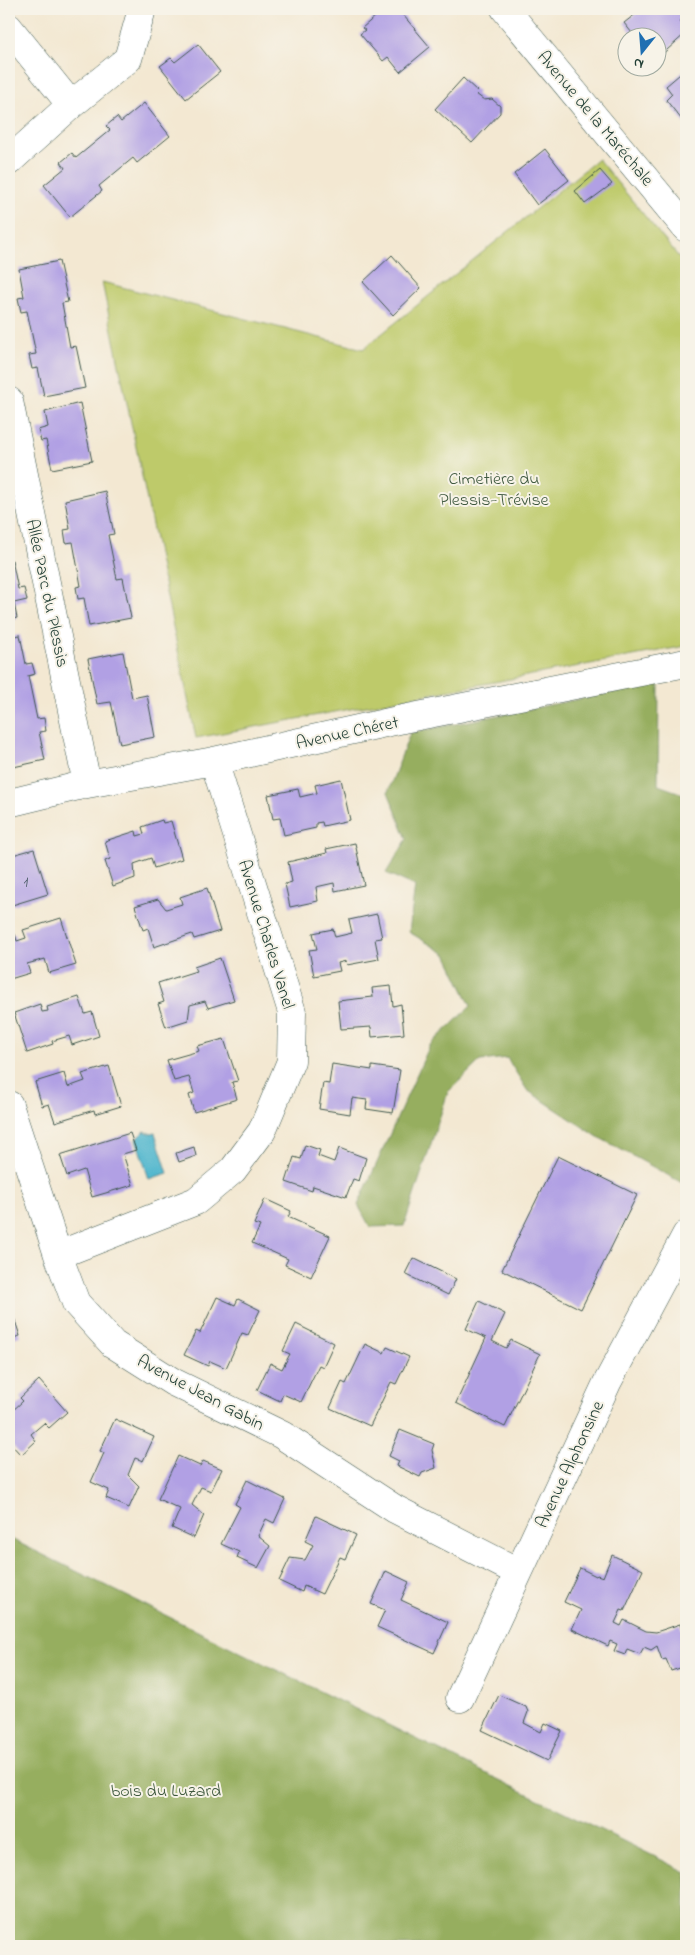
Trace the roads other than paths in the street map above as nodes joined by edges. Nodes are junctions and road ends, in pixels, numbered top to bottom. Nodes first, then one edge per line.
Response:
1 (142, 9) edge
2 (505, 9) edge
3 (9, 28) edge
4 (71, 105) junction
5 (9, 161) edge
6 (686, 228) edge
7 (9, 401) edge
8 (686, 663) edge
9 (214, 760) junction
10 (87, 784) junction
11 (9, 803) edge
12 (9, 1105) edge
13 (686, 1235) edge
14 (58, 1254) junction
15 (518, 1572) junction
16 (460, 1698) dead end

1 - 4 street
2 - 6 street, Avenue de la Maréchale
3 - 4 street
4 - 5 street
7 - 10 street, Allée Parc du Plessis
8 - 9 street, Avenue Chéret
9 - 10 street, Avenue Chéret
9 - 14 street, Avenue Charles Vanel
10 - 11 street, Avenue Chéret
12 - 14 street, Avenue Jean Gabin
13 - 15 street, Avenue Alphonsine
14 - 15 street, Avenue Jean Gabin
15 - 16 street, Avenue Alphonsine

